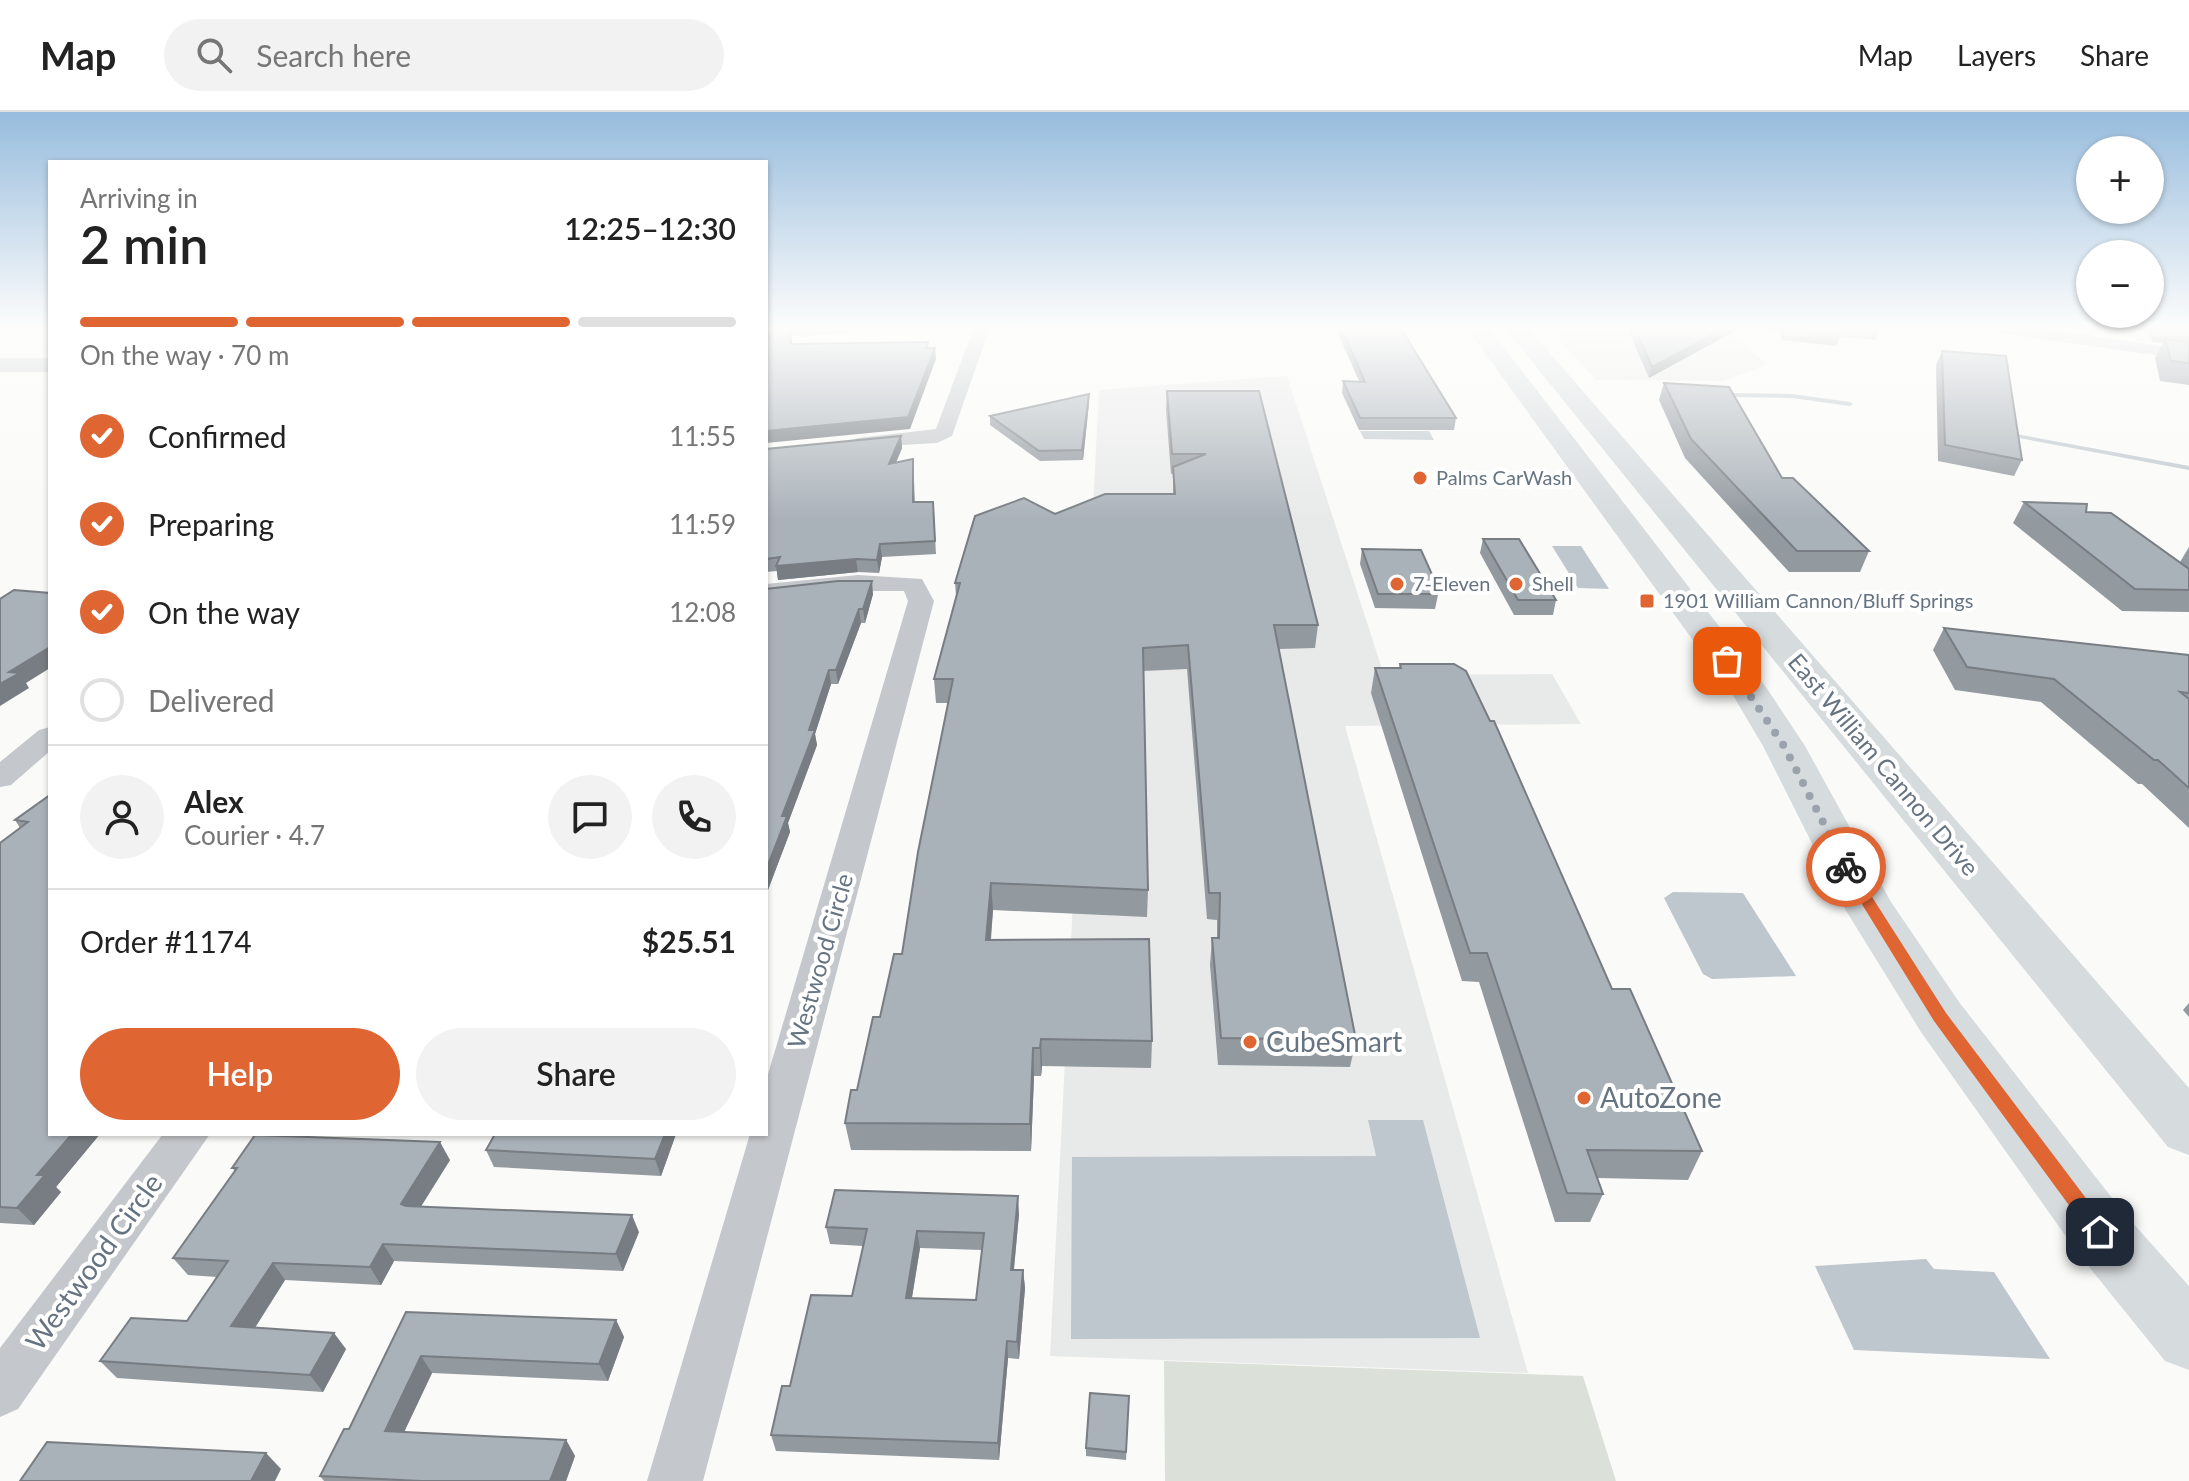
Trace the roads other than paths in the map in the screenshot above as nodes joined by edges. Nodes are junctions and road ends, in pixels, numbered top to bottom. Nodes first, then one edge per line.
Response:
1 (959, 391) edge
2 (1525, 391) edge
3 (1569, 391) edge
4 (844, 446) edge
5 (768, 592) edge
6 (1727, 661) junction
7 (1798, 663) junction
8 (48, 738) edge
9 (0, 778) edge
10 (2189, 1130) edge
11 (187, 1136) edge
12 (2189, 1337) edge
13 (0, 1391) edge
14 (675, 1481) edge

1 - 4 street
2 - 6 main road
3 - 7 main road, East William Cannon Drive
5 - 14 street, Westwood Circle
6 - 7 main road
6 - 12 main road
7 - 10 main road, East William Cannon Drive
8 - 9 street
11 - 13 street, Westwood Circle

